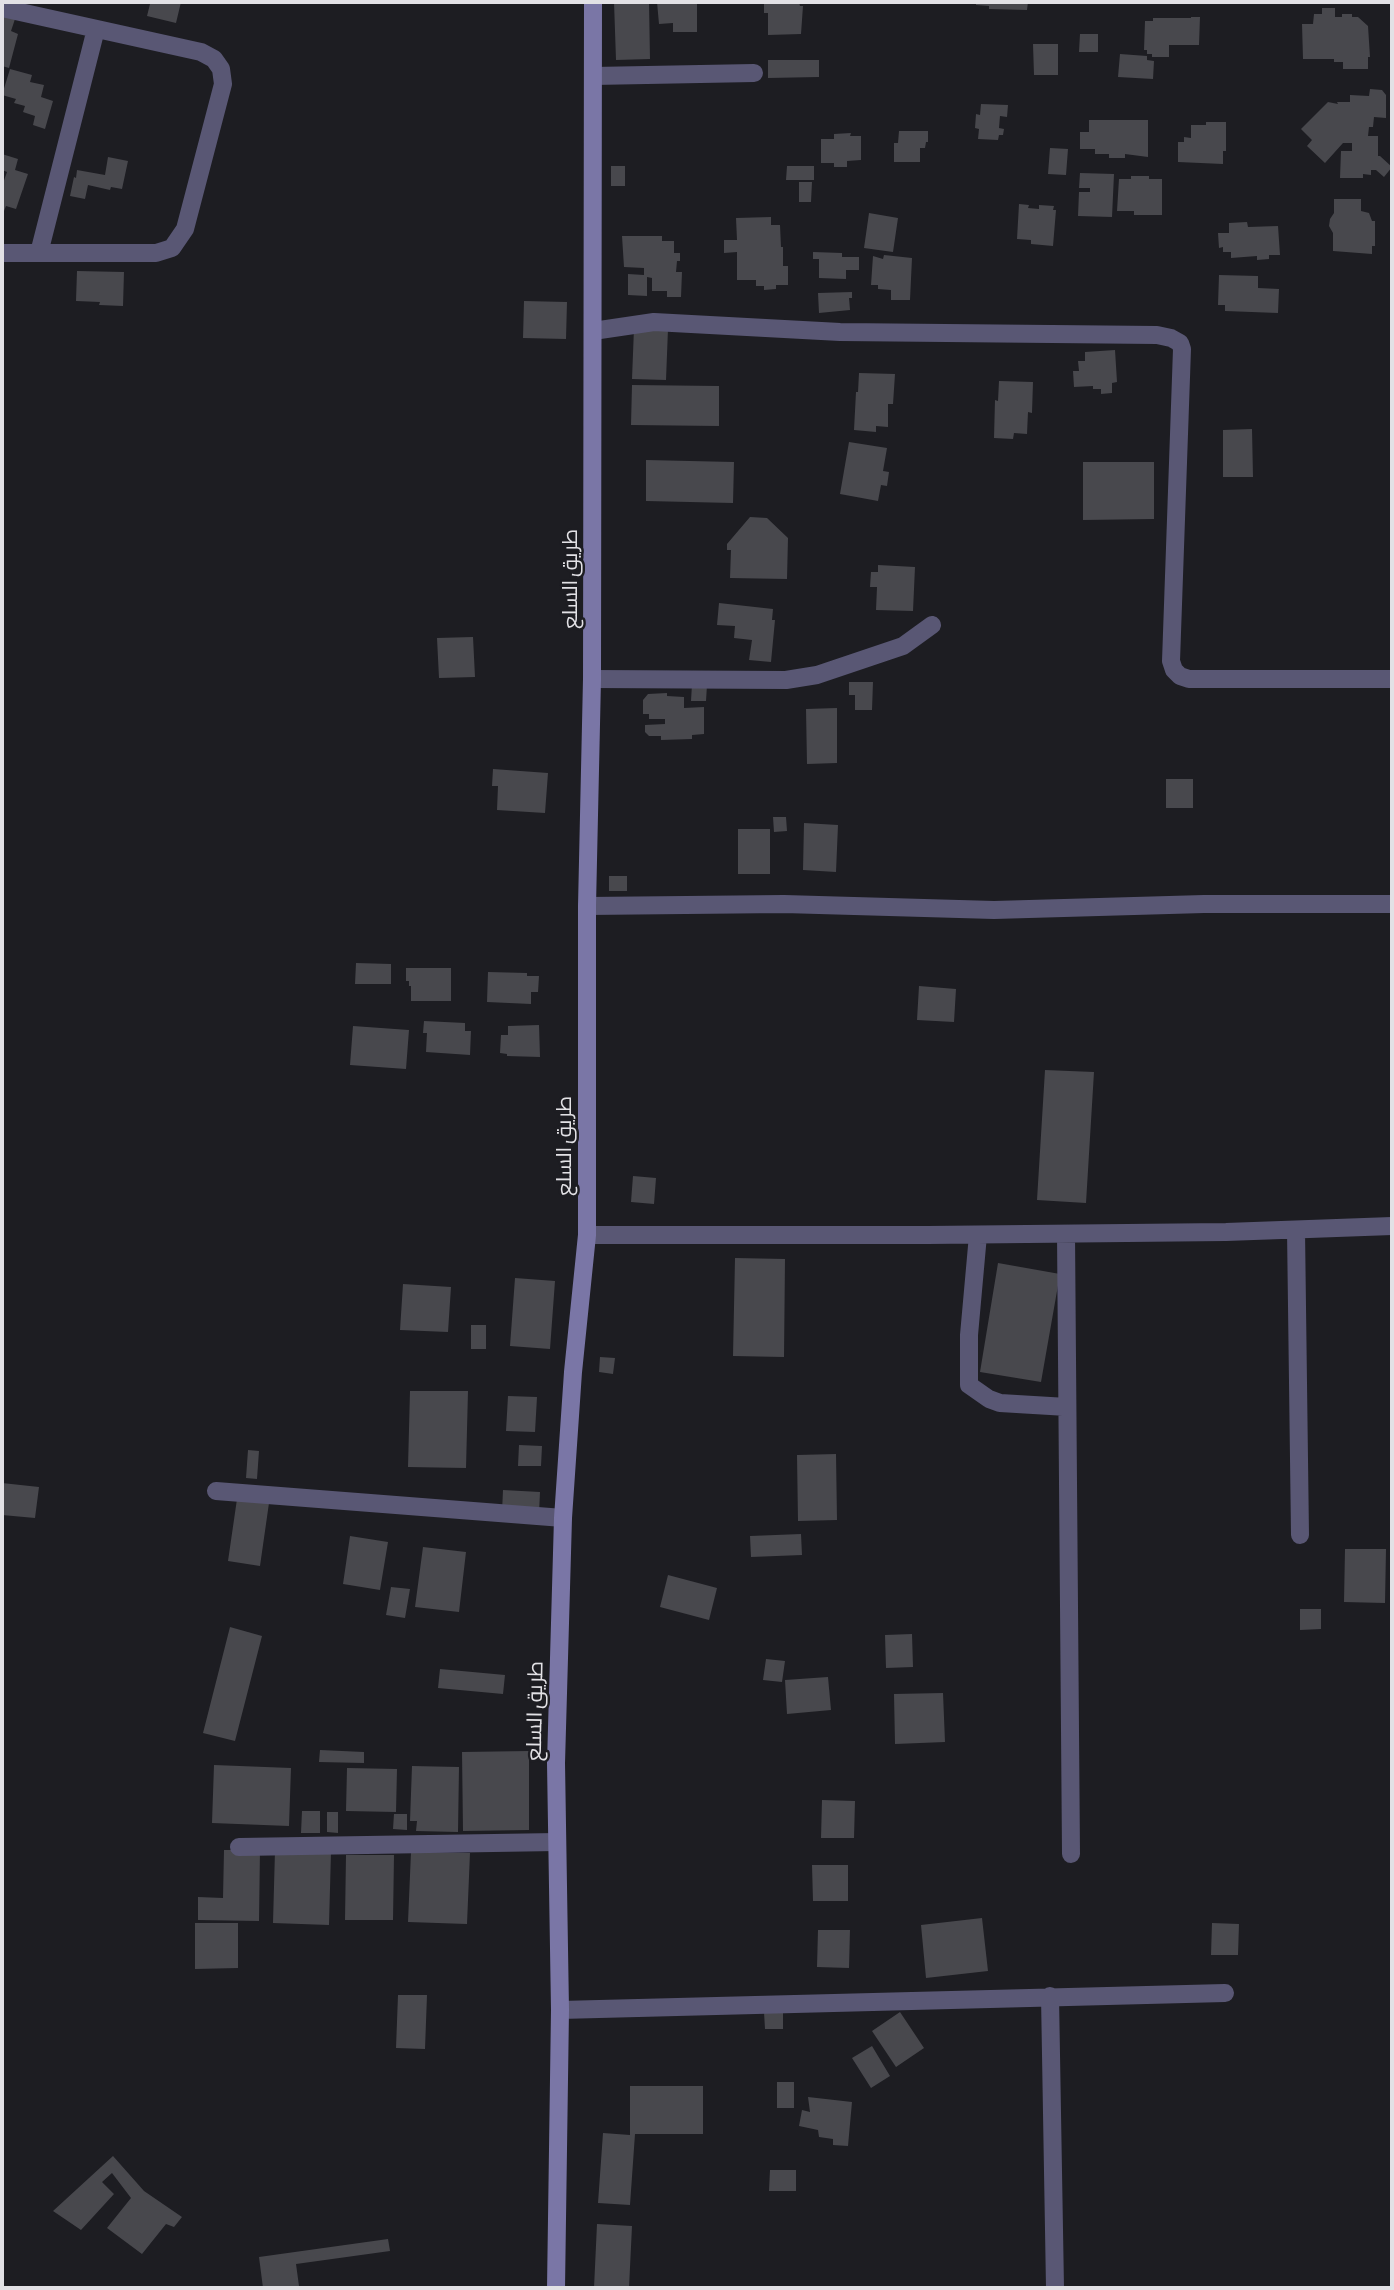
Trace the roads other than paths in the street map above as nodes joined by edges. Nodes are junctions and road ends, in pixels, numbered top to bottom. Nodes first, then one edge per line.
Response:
1 (593, 2) edge
2 (2, 8) edge
3 (96, 29) junction
4 (754, 72) dead end
5 (593, 76) junction
6 (2, 253) edge
7 (39, 253) junction
8 (593, 331) junction
9 (932, 625) dead end
10 (592, 679) junction
11 (1392, 679) edge
12 (1392, 904) edge
13 (587, 906) junction
14 (1392, 1226) edge
15 (1296, 1230) junction
16 (1066, 1234) junction
17 (587, 1235) junction
18 (978, 1235) junction
19 (1067, 1407) junction
20 (216, 1491) dead end
21 (563, 1518) junction
22 (1300, 1535) dead end
23 (557, 1842) junction
24 (239, 1847) dead end
25 (1071, 1854) dead end
26 (1226, 1993) dead end
27 (1051, 1996) junction
28 (560, 2010) junction
29 (556, 2288) edge
30 (1055, 2288) edge

1 - 5 street, طريق السلع
2 - 3 street
3 - 7 street
3 - 7 street
4 - 5 street
5 - 8 street, طريق السلع
6 - 7 street
8 - 10 street, طريق السلع
8 - 11 street
9 - 10 street
10 - 13 street, طريق السلع
12 - 13 street
13 - 17 street, طريق السلع
14 - 15 street
15 - 16 street
15 - 22 street
16 - 18 street
16 - 19 street
17 - 18 street
17 - 21 street, طريق السلع
18 - 19 street
19 - 25 street
20 - 21 street
21 - 23 street, طريق السلع
23 - 24 street
23 - 28 street, طريق السلع
26 - 27 street
27 - 28 street
27 - 30 street
28 - 29 street, طريق السلع

